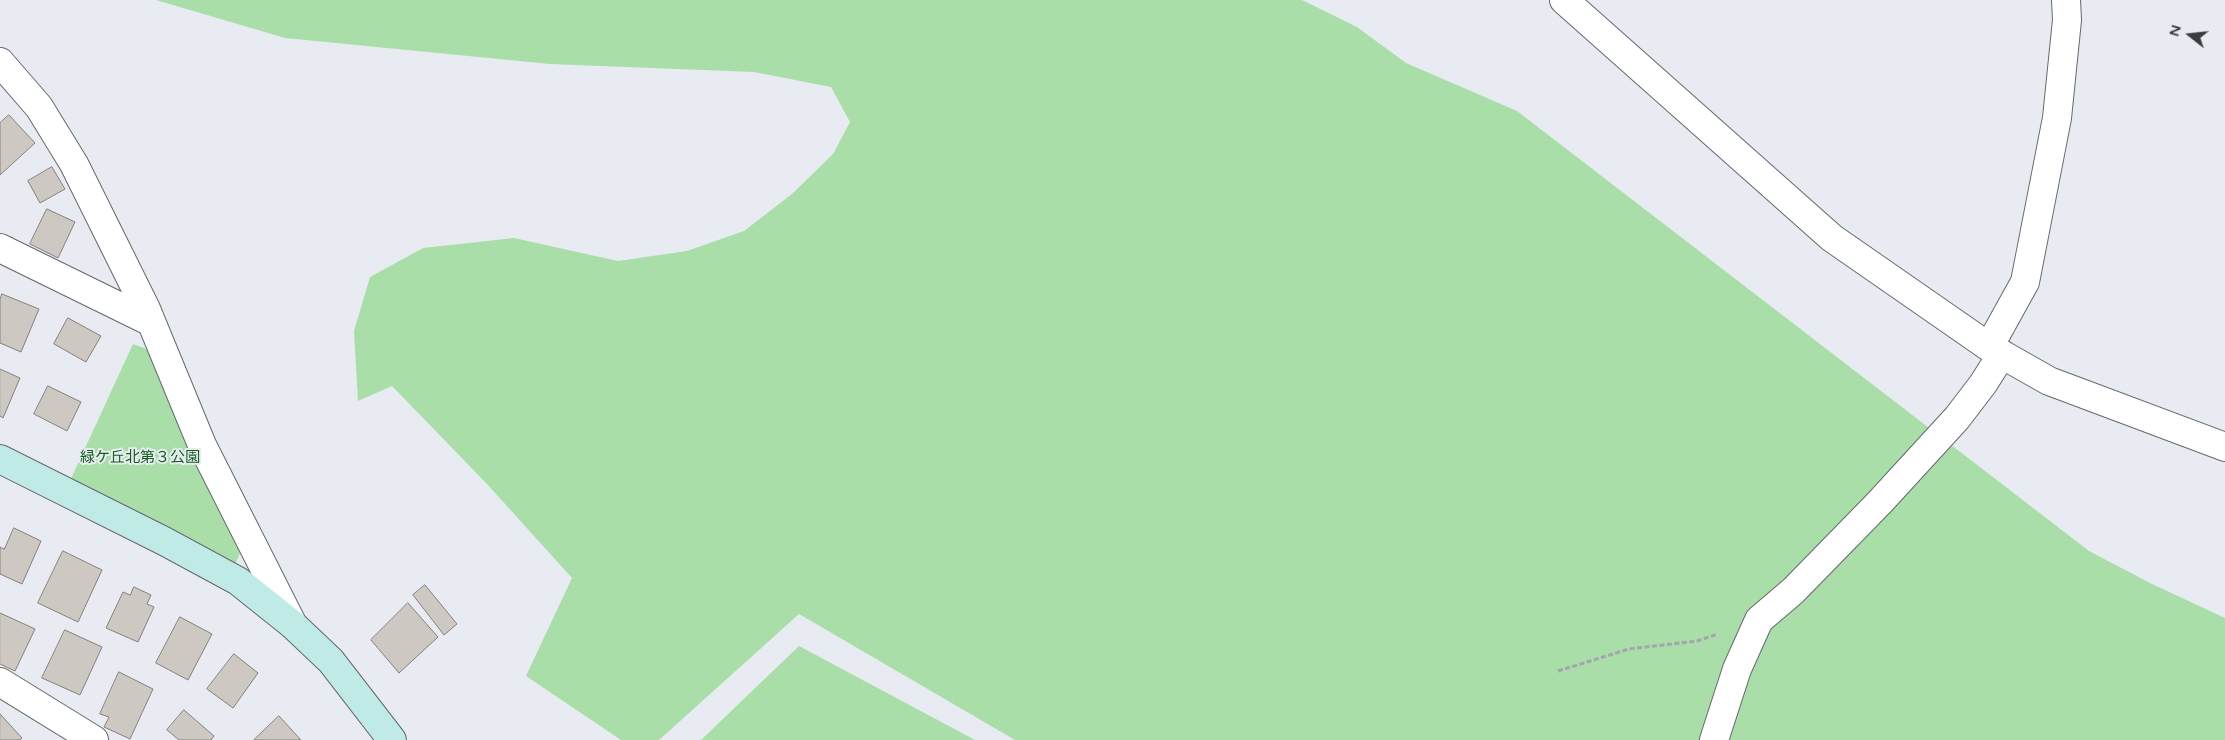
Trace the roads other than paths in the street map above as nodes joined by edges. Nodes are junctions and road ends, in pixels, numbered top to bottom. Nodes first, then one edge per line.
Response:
1 (1564, 0) edge
2 (2066, 0) edge
3 (0, 62) edge
4 (0, 248) edge
5 (151, 322) junction
6 (1996, 350) junction
7 (2225, 447) edge
8 (0, 459) edge
9 (293, 625) junction
10 (0, 682) edge
11 (94, 740) edge
12 (392, 740) edge
13 (1714, 740) edge

1 - 6 street
2 - 6 street
3 - 5 street
4 - 5 street
5 - 9 street
6 - 7 street
6 - 13 street
8 - 9 street
9 - 12 street
10 - 11 street

